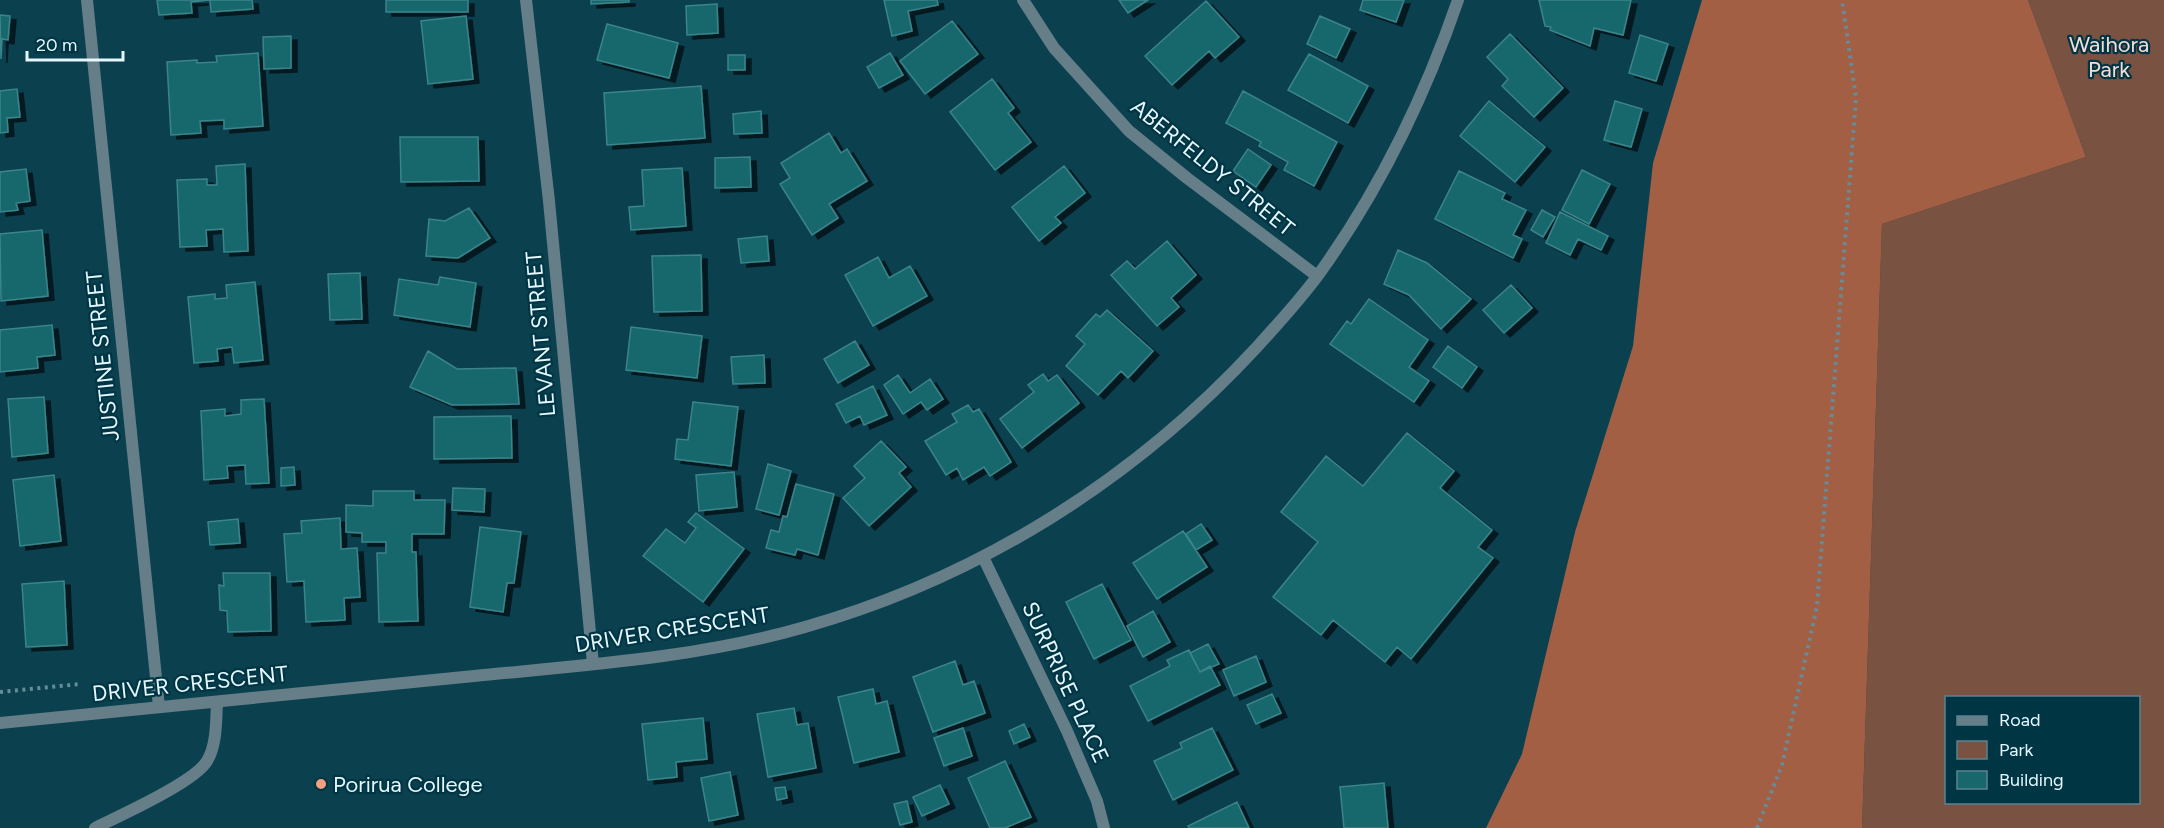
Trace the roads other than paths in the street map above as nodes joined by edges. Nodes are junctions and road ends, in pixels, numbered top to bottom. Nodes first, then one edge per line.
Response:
1 (87, 0) edge
2 (526, 0) edge
3 (1023, 0) edge
4 (1458, 0) edge
5 (1317, 276) junction
6 (983, 557) junction
7 (593, 664) junction
8 (217, 702) junction
9 (159, 707) junction
10 (0, 723) edge
11 (95, 828) edge
12 (1104, 828) edge

1 - 9 street, JUSTINE STREET
2 - 7 street, LEVANT STREET
3 - 5 street, ABERFELDY STREET
4 - 5 street, DRIVER CRESCENT
5 - 6 street, DRIVER CRESCENT
6 - 7 street, DRIVER CRESCENT
6 - 12 street, SURPRISE PLACE
7 - 8 street, DRIVER CRESCENT
8 - 9 street, DRIVER CRESCENT
8 - 11 street
9 - 10 street, DRIVER CRESCENT

